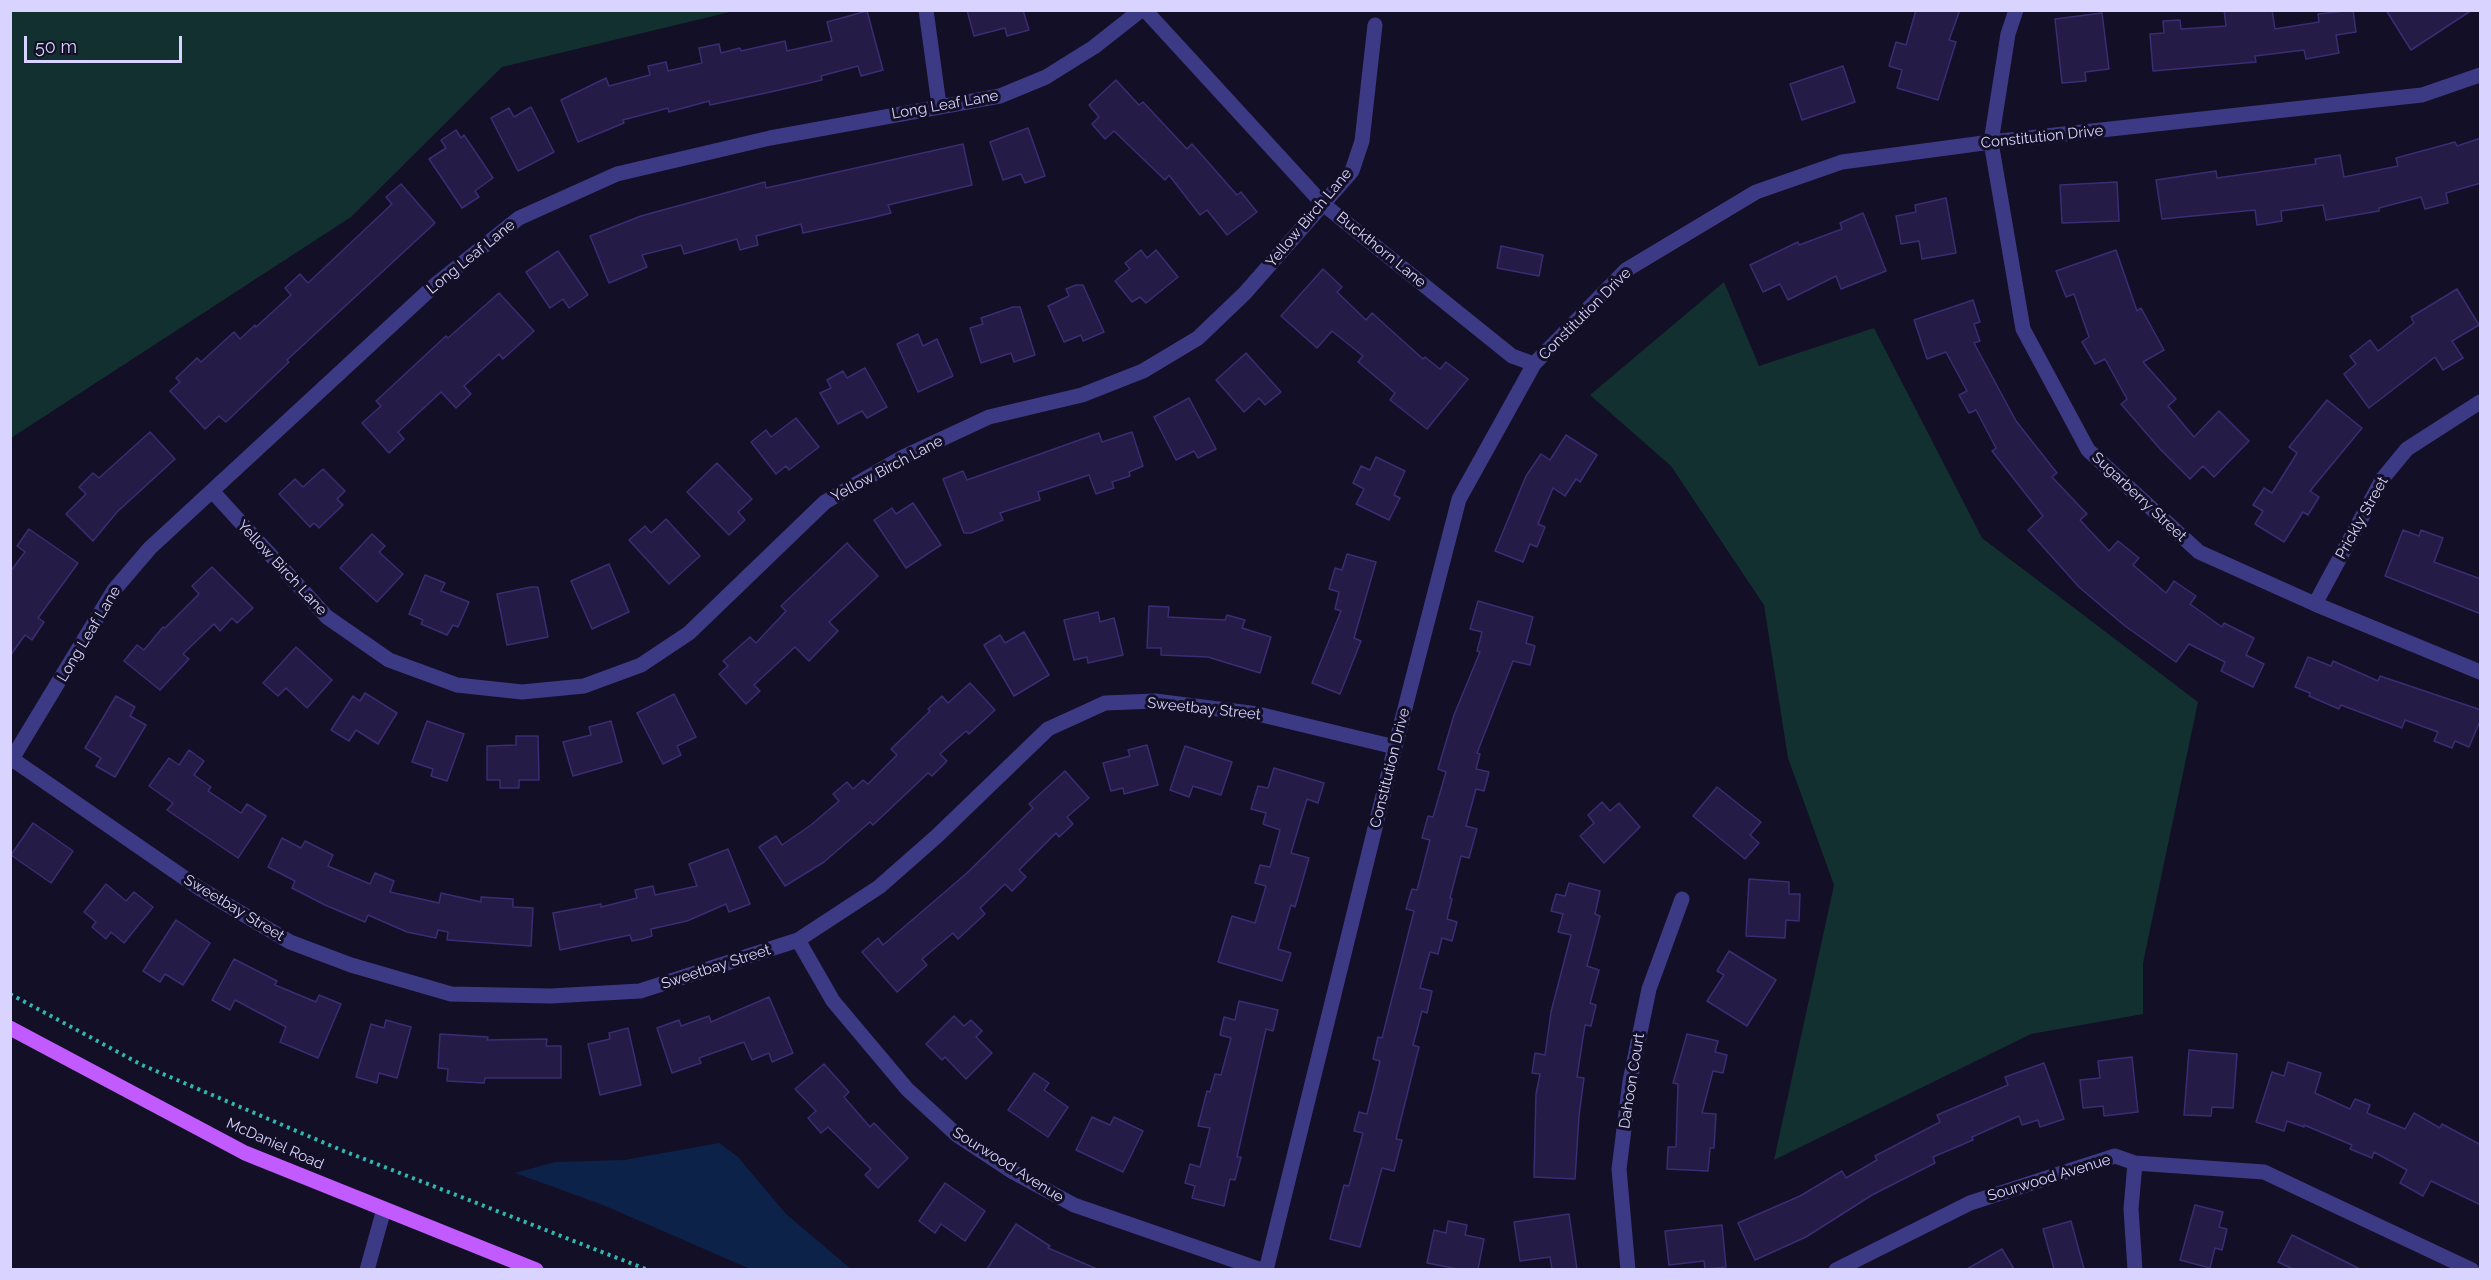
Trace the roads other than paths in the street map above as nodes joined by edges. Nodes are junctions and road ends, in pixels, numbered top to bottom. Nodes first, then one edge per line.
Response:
1 (926, 10) edge
2 (1143, 10) edge
3 (2016, 10) edge
4 (1375, 25) dead end
5 (2481, 75) edge
6 (939, 105) junction
7 (1991, 142) junction
8 (1323, 204) junction
9 (1534, 364) junction
10 (2481, 402) edge
11 (213, 492) junction
12 (2315, 604) junction
13 (2481, 672) edge
14 (1395, 747) junction
15 (11, 761) edge
16 (1682, 899) dead end
17 (798, 939) junction
18 (10, 1028) edge
19 (2135, 1163) junction
20 (384, 1209) junction
21 (367, 1269) edge
22 (536, 1269) edge
23 (1264, 1269) edge
24 (1628, 1269) edge
25 (1836, 1269) edge
26 (2135, 1269) edge
27 (2472, 1269) edge

1 - 6 street
2 - 6 street, Long Leaf Lane
2 - 8 street, Buckthorn Lane
3 - 7 street, Sugarberry Street
4 - 8 street, Yellow Birch Lane
5 - 7 street, Constitution Drive
6 - 11 street, Long Leaf Lane
7 - 9 street, Constitution Drive
7 - 12 street, Sugarberry Street
8 - 9 street, Buckthorn Lane
8 - 11 street, Yellow Birch Lane
9 - 14 street, Constitution Drive
10 - 12 street, Prickly Street
11 - 15 street, Long Leaf Lane
12 - 13 street, Sugarberry Street
14 - 17 street, Sweetbay Street
14 - 23 street, Constitution Drive
15 - 17 street, Sweetbay Street
16 - 24 street, Dahoon Court
17 - 23 street, Sourwood Avenue
18 - 20 main road, McDaniel Road
19 - 25 street, Sourwood Avenue
19 - 26 street
19 - 27 street, Sourwood Avenue
20 - 21 street
20 - 22 main road, McDaniel Road

